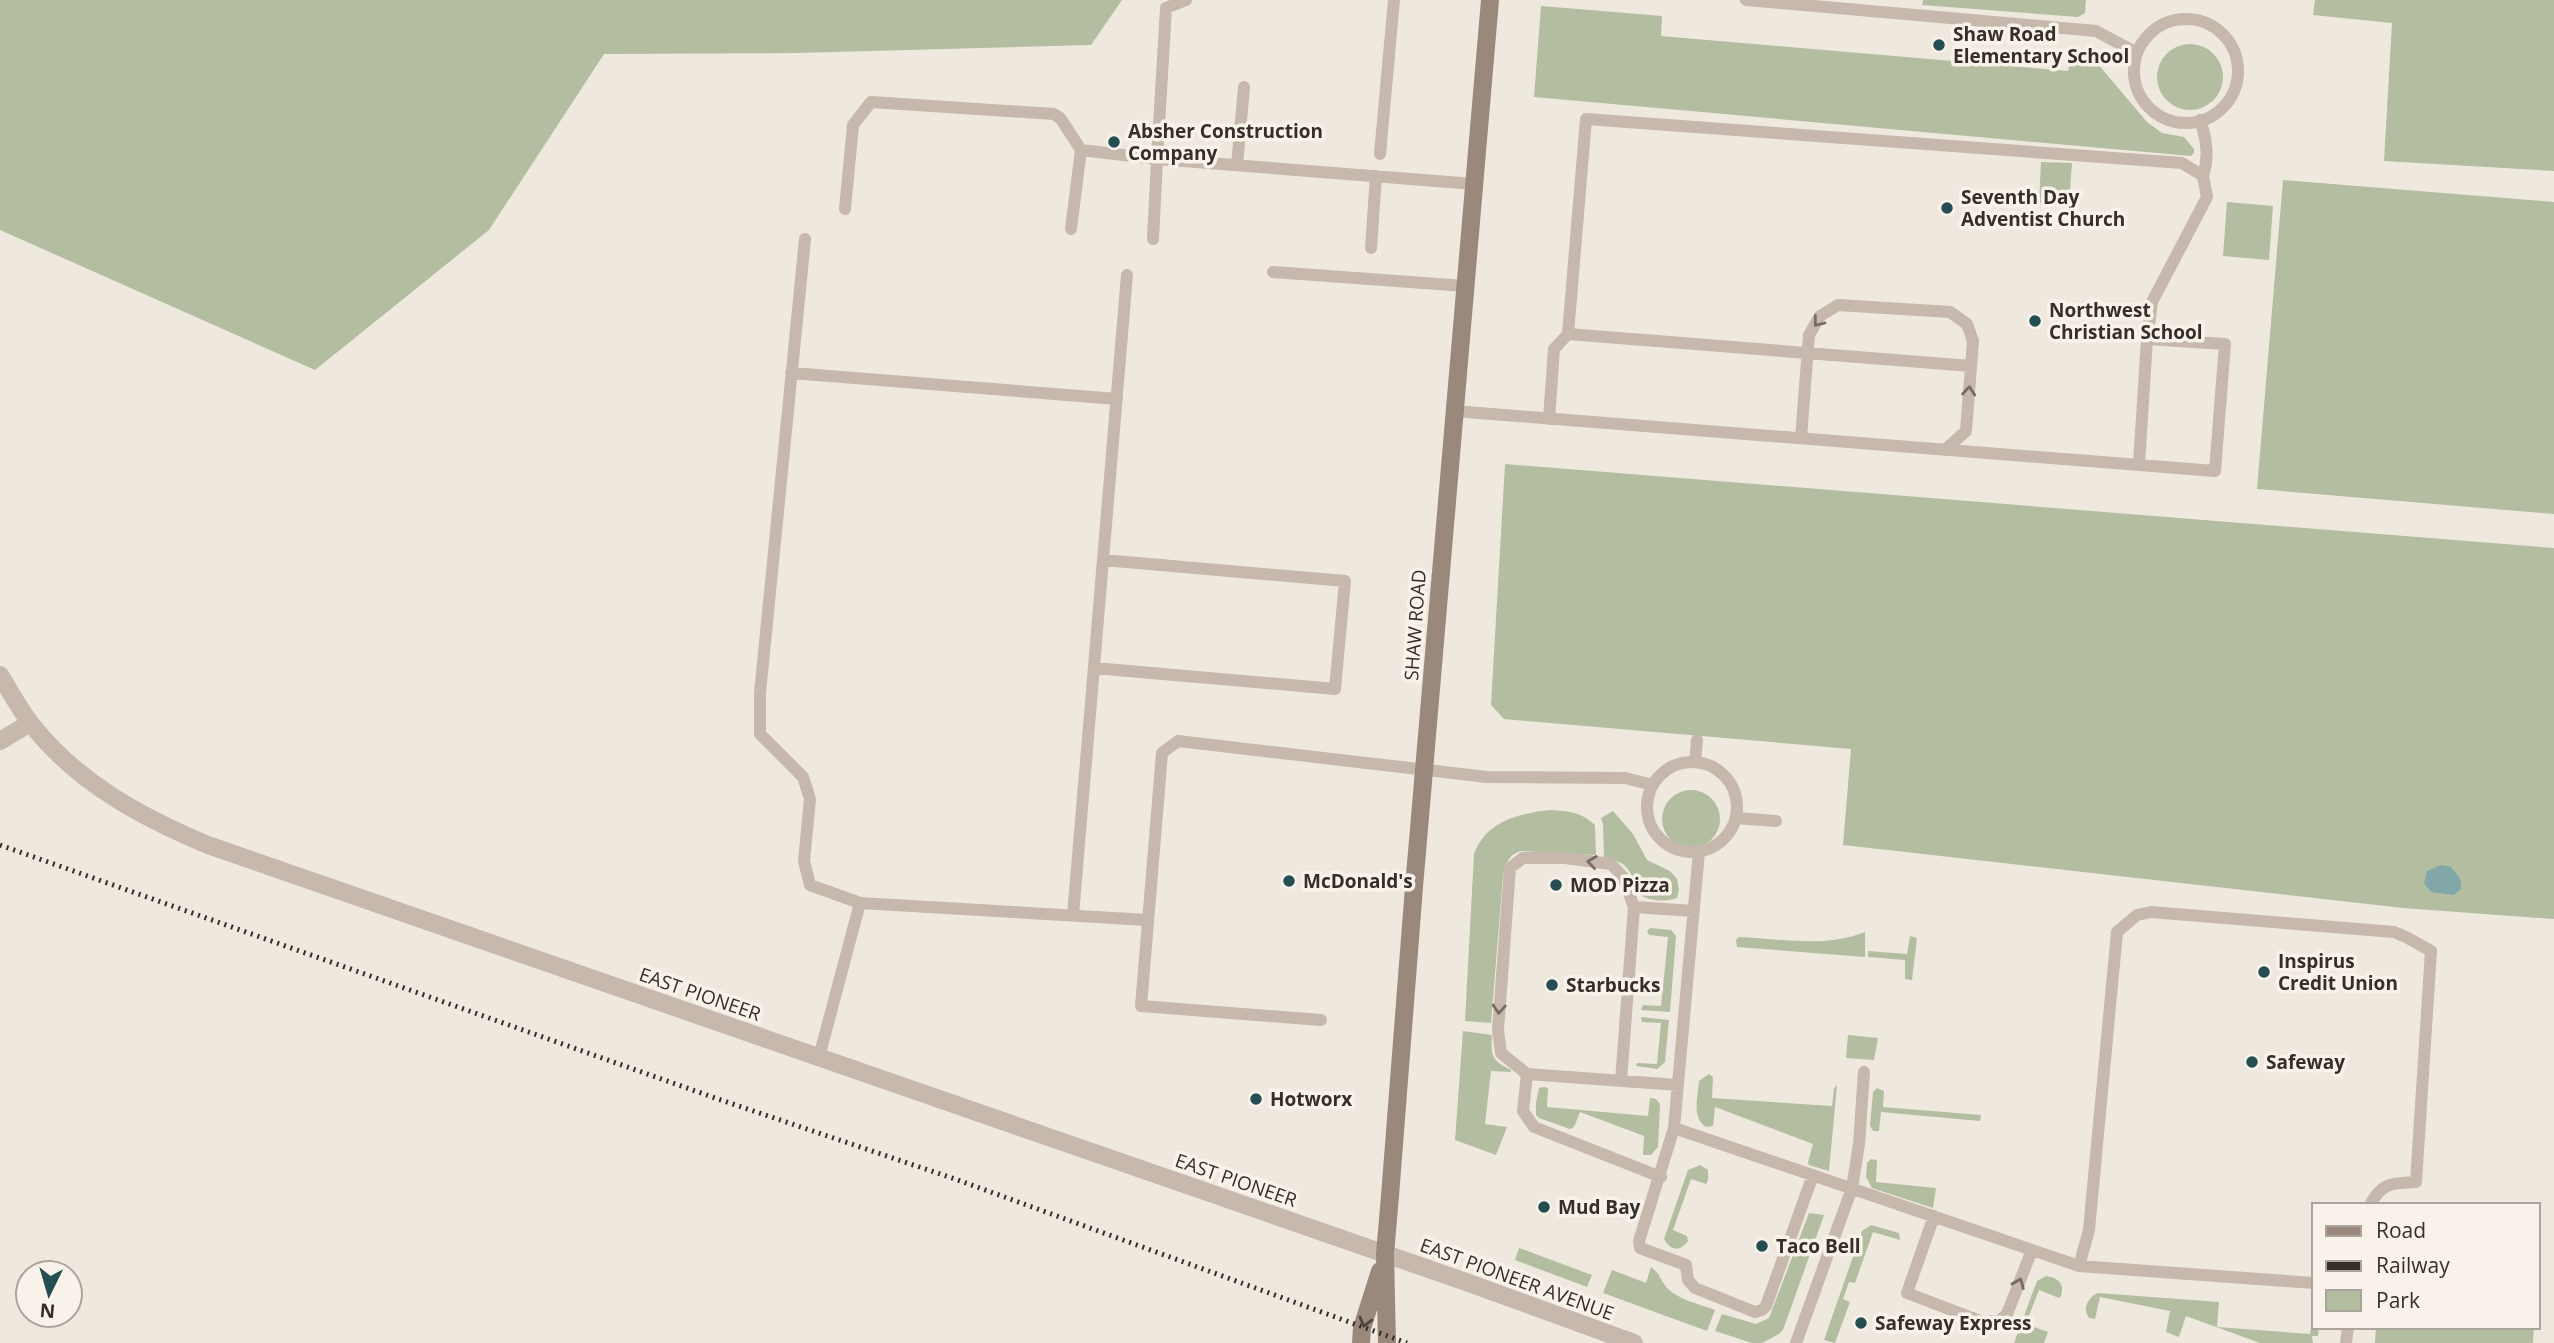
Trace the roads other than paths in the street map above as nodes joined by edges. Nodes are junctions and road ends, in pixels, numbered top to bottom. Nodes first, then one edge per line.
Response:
1 (1186, 0) edge
2 (1394, 0) edge
3 (1490, 0) edge
4 (1746, 0) edge
5 (2137, 53) junction
6 (1244, 87) dead end
7 (2200, 120) junction
8 (1081, 150) junction
9 (1380, 154) dead end
10 (1157, 159) junction
11 (1237, 166) junction
12 (1376, 176) junction
13 (2203, 176) junction
14 (1474, 184) junction
15 (845, 209) dead end
16 (1071, 229) dead end
17 (805, 239) dead end
18 (1153, 239) dead end
19 (1371, 248) dead end
20 (1273, 272) dead end
21 (1127, 275) dead end
22 (1465, 286) junction
23 (1569, 334) junction
24 (2147, 339) junction
25 (1808, 353) junction
26 (1971, 366) junction
27 (790, 373) junction
28 (1117, 399) junction
29 (1454, 411) junction
30 (1549, 419) junction
31 (1801, 438) junction
32 (1945, 450) junction
33 (2139, 464) junction
34 (1103, 560) junction
35 (1094, 668) junction
36 (0, 675) edge
37 (30, 723) junction
38 (1698, 740) dead end
39 (0, 741) edge
40 (1695, 762) junction
41 (1425, 771) junction
42 (1653, 785) junction
43 (1736, 818) junction
44 (1776, 821) dead end
45 (1699, 852) junction
46 (860, 903) junction
47 (1633, 907) junction
48 (1694, 912) junction
49 (1073, 915) junction
50 (1147, 920) junction
51 (1321, 1020) dead end
52 (819, 1057) junction
53 (1864, 1072) dead end
54 (1527, 1074) junction
55 (1621, 1081) junction
56 (1678, 1085) junction
57 (1674, 1128) junction
58 (1813, 1175) junction
59 (1661, 1177) junction
60 (1852, 1188) junction
61 (2371, 1203) edge
62 (1934, 1216) junction
63 (2032, 1250) junction
64 (1385, 1254) junction
65 (2079, 1266) junction
66 (2312, 1283) edge
67 (1361, 1343) edge
68 (1387, 1343) edge
69 (1634, 1343) edge
70 (1796, 1343) edge

1 - 10 lane
2 - 9 lane
3 - 14 main road, SHAW ROAD
4 - 5 lane
5 - 7 lane
5 - 7 lane
6 - 11 lane
7 - 13 lane
8 - 10 lane
8 - 15 lane
8 - 16 lane
10 - 11 lane
10 - 18 lane
11 - 12 lane
12 - 14 lane
12 - 19 lane
13 - 23 lane
13 - 24 lane
14 - 22 main road, SHAW ROAD
17 - 27 lane
20 - 22 lane
21 - 28 lane
22 - 29 main road, SHAW ROAD
23 - 25 lane
23 - 30 lane
24 - 33 lane
24 - 33 lane
25 - 26 lane
26 -> 25 lane
25 - 31 lane
32 -> 26 lane
27 - 28 lane
27 - 46 lane
28 - 34 lane
29 - 30 lane
29 - 41 main road, SHAW ROAD
30 - 31 lane
31 - 32 lane
32 - 33 lane
34 - 35 lane
34 - 35 lane
35 - 49 lane
36 - 37 street, EAST PIONEER
37 - 39 street
37 - 52 street, EAST PIONEER
38 - 40 lane
40 - 42 lane
40 - 43 lane
41 - 42 lane
41 - 50 lane
41 - 64 main road, SHAW ROAD
42 - 45 lane
43 - 44 lane
43 - 45 lane
45 - 48 lane
46 - 49 lane
46 - 52 lane
47 - 48 lane
47 -> 54 lane
47 - 55 lane
48 - 56 lane
49 - 50 lane
50 - 51 lane
52 - 64 street, EAST PIONEER
53 - 60 lane
54 - 55 lane
54 - 59 lane
55 - 56 lane
56 - 57 lane
57 - 58 lane
57 - 59 lane
58 - 59 lane
58 - 60 lane
60 - 62 lane
60 - 70 lane
61 - 65 lane
62 - 63 lane
62 -> 63 lane
63 - 65 lane
64 -> 67 main road, SHAW ROAD
64 - 68 main road, SHAW ROAD
64 - 69 street, EAST PIONEER AVENUE
65 - 66 lane

